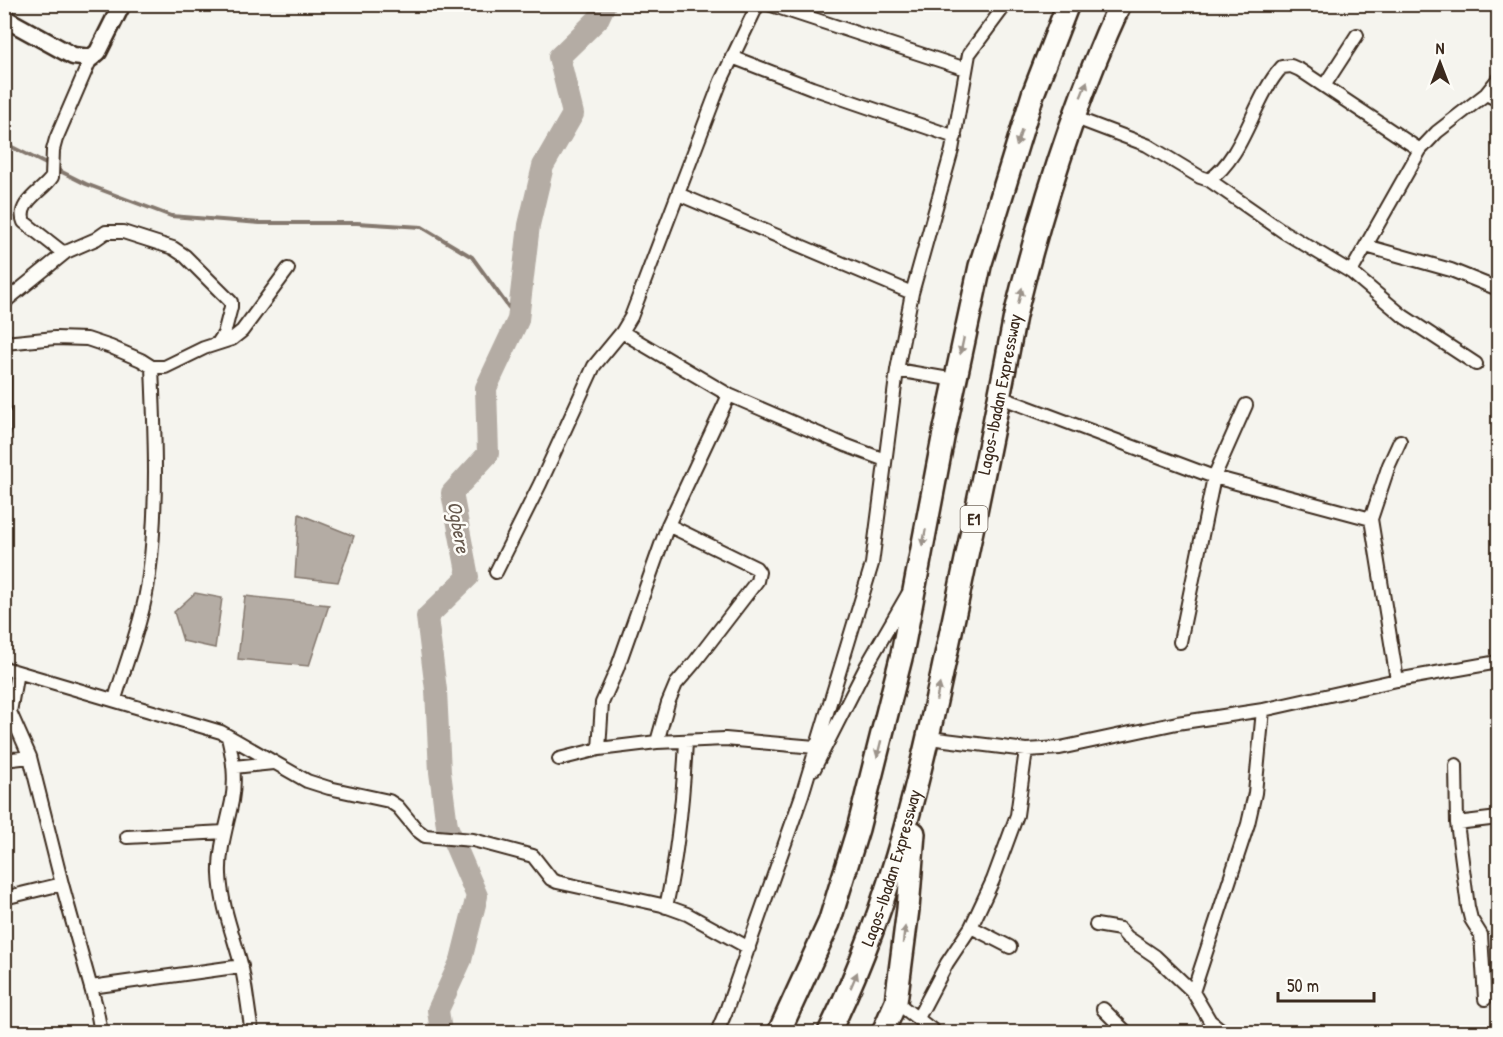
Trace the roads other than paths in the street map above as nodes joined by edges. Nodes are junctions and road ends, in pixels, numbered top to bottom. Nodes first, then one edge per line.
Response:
1 (122, 4) edge
2 (759, 4) edge
3 (768, 4) edge
4 (1006, 4) edge
5 (1068, 4) edge
6 (1120, 4) edge
7 (4, 18) edge
8 (1357, 35) dead end
9 (732, 57) junction
10 (91, 58) junction
11 (966, 69) junction
12 (1498, 79) edge
13 (1324, 86) junction
14 (1486, 94) junction
15 (1498, 100) edge
16 (1073, 117) junction
17 (955, 137) junction
18 (1420, 150) junction
19 (1209, 180) junction
20 (678, 194) junction
21 (1366, 246) junction
22 (66, 252) junction
23 (288, 269) dead end
24 (1351, 272) junction
25 (1498, 287) edge
26 (912, 293) junction
27 (4, 304) edge
28 (622, 332) junction
29 (4, 338) edge
30 (5, 343) edge
31 (218, 343) junction
32 (1476, 364) dead end
33 (152, 367) junction
34 (897, 370) junction
35 (955, 380) junction
36 (729, 394) junction
37 (1000, 397) junction
38 (1246, 405) dead end
39 (4, 431) edge
40 (1400, 441) dead end
41 (885, 460) junction
42 (1214, 477) junction
43 (1371, 519) junction
44 (668, 525) junction
45 (496, 572) dead end
46 (916, 580) junction
47 (1180, 642) dead end
48 (1498, 662) edge
49 (4, 668) edge
50 (17, 672) junction
51 (1397, 680) junction
52 (115, 699) junction
53 (4, 700) edge
54 (1263, 710) junction
55 (10, 712) junction
56 (228, 737) junction
57 (929, 738) junction
58 (657, 742) junction
59 (686, 742) junction
60 (815, 747) junction
61 (599, 749) junction
62 (1026, 750) junction
63 (30, 757) junction
64 (559, 759) dead end
65 (4, 760) edge
66 (273, 763) junction
67 (1456, 765) dead end
68 (234, 767) junction
69 (915, 793) junction
70 (802, 795) junction
71 (1498, 818) edge
72 (1457, 823) junction
73 (225, 832) junction
74 (127, 837) dead end
75 (62, 884) junction
76 (4, 898) edge
77 (666, 907) junction
78 (1096, 926) dead end
79 (971, 927) junction
80 (1010, 947) dead end
81 (748, 948) junction
82 (242, 966) junction
83 (91, 987) junction
84 (1193, 992) junction
85 (1485, 999) dead end
86 (896, 1002) junction
87 (1103, 1009) dead end
88 (918, 1018) junction
89 (101, 1032) edge
90 (252, 1032) edge
91 (717, 1032) edge
92 (779, 1032) edge
93 (829, 1032) edge
94 (883, 1032) edge
95 (935, 1032) edge
96 (1126, 1032) edge
97 (1224, 1032) edge

1 - 10 street
2 - 9 street
3 - 11 street
4 - 11 street
5 -> 35 highway
16 -> 6 highway, Lagos-Ibadan Expressway / E1
7 - 10 street
8 - 13 street
9 - 17 street
9 - 20 street
10 - 22 street
11 - 17 street
12 - 14 street
13 - 18 street
13 - 19 street
14 - 15 street
14 - 18 street
16 - 19 street
37 -> 16 highway, Lagos-Ibadan Expressway / E1
17 - 26 street
18 - 21 street
19 - 24 street
20 - 26 street
20 - 28 street
21 - 24 street
21 - 25 street
22 - 27 street
22 - 31 street
23 - 31 street
24 - 32 street
26 - 34 street
28 - 36 street
28 - 45 street
29 - 30 street
30 - 33 street
30 - 39 street
31 - 33 street
33 - 52 street
34 - 35 street
34 - 41 street
35 -> 46 highway
36 - 41 street
36 - 44 street
37 - 42 street
57 -> 37 highway, Lagos-Ibadan Expressway / E1
38 - 42 street
40 - 43 street
41 - 60 street
42 - 43 street
42 - 47 street
43 - 51 street
44 - 58 street
44 - 61 street
46 - 70 street
46 -> 92 highway
48 - 51 street
49 - 50 street
50 - 52 street
50 - 55 street
51 - 54 street
52 - 56 street
53 - 55 street
54 - 62 street
54 - 84 street
55 - 63 street
56 - 66 street
56 - 68 street
57 - 62 street
57 - 69 highway, Lagos-Ibadan Expressway / E1
58 - 59 street
58 - 61 street
59 - 60 street
59 - 77 street
60 - 70 street
61 - 64 street
62 - 79 street
63 - 65 street
63 - 75 street
66 - 68 street
66 - 77 street
67 - 72 street
68 - 73 street
86 -> 69 highway
93 -> 69 highway, Lagos-Ibadan Expressway / E1
70 - 81 street
71 - 72 street
72 - 85 street
73 - 74 street
73 - 82 street
75 - 76 street
75 - 83 street
77 - 81 street
78 - 84 street
79 - 80 street
79 - 88 street
81 - 91 street
82 - 83 street
82 - 90 street
83 - 89 street
84 - 97 street
86 - 88 street
86 - 94 highway
87 - 96 street
88 - 95 street

